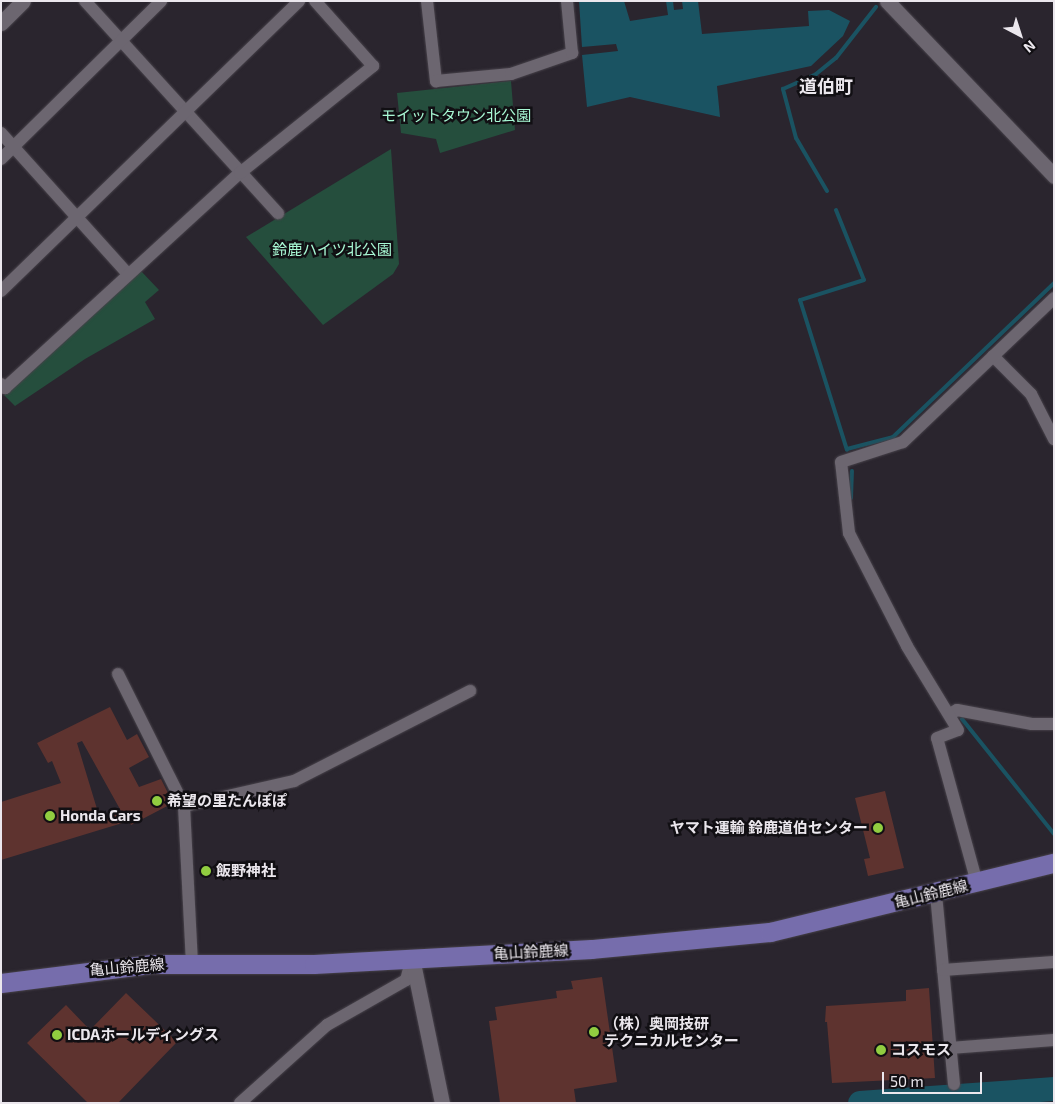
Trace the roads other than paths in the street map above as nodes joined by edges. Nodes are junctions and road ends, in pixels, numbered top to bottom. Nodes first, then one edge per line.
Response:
1 (23, 1) edge
2 (85, 1) edge
3 (161, 1) edge
4 (299, 1) edge
5 (316, 1) edge
6 (427, 1) edge
7 (568, 1) edge
8 (887, 1) edge
9 (1, 23) edge
10 (121, 41) junction
11 (185, 112) junction
12 (1, 133) edge
13 (13, 147) junction
14 (1, 159) edge
15 (240, 173) junction
16 (1054, 176) edge
17 (278, 213) dead end
18 (76, 217) junction
19 (128, 274) junction
20 (1, 291) edge
21 (1054, 298) edge
22 (993, 356) junction
23 (1, 384) edge
24 (1053, 436) edge
25 (118, 674) dead end
26 (470, 691) dead end
27 (950, 714) junction
28 (1054, 724) edge
29 (184, 806) junction
30 (1054, 863) edge
31 (977, 882) junction
32 (936, 894) junction
33 (412, 958) junction
34 (192, 962) junction
35 (1054, 962) edge
36 (943, 970) junction
37 (1, 983) edge
38 (1054, 1040) edge
39 (950, 1048) junction
40 (954, 1084) dead end
41 (240, 1103) edge
42 (442, 1103) edge

1 - 9 street
2 - 10 street
3 - 10 street
4 - 11 street
5 - 15 street
6 - 7 street
8 - 16 street
10 - 11 street
10 - 13 street
11 - 15 street
11 - 18 street
12 - 13 street
13 - 14 street
13 - 18 street
15 - 17 street
15 - 19 street
18 - 19 street
18 - 20 street
19 - 23 street
21 - 22 street
22 - 24 street
22 - 27 street
25 - 29 street
26 - 29 street
27 - 28 street
27 - 31 street
29 - 34 street
30 - 31 main road, 亀山鈴鹿線
31 - 32 main road, 亀山鈴鹿線
32 - 33 main road, 亀山鈴鹿線
32 - 36 street
33 - 34 main road, 亀山鈴鹿線
33 - 41 street
33 - 42 street
34 - 37 main road, 亀山鈴鹿線
35 - 36 street
36 - 39 street
38 - 39 street
39 - 40 street

